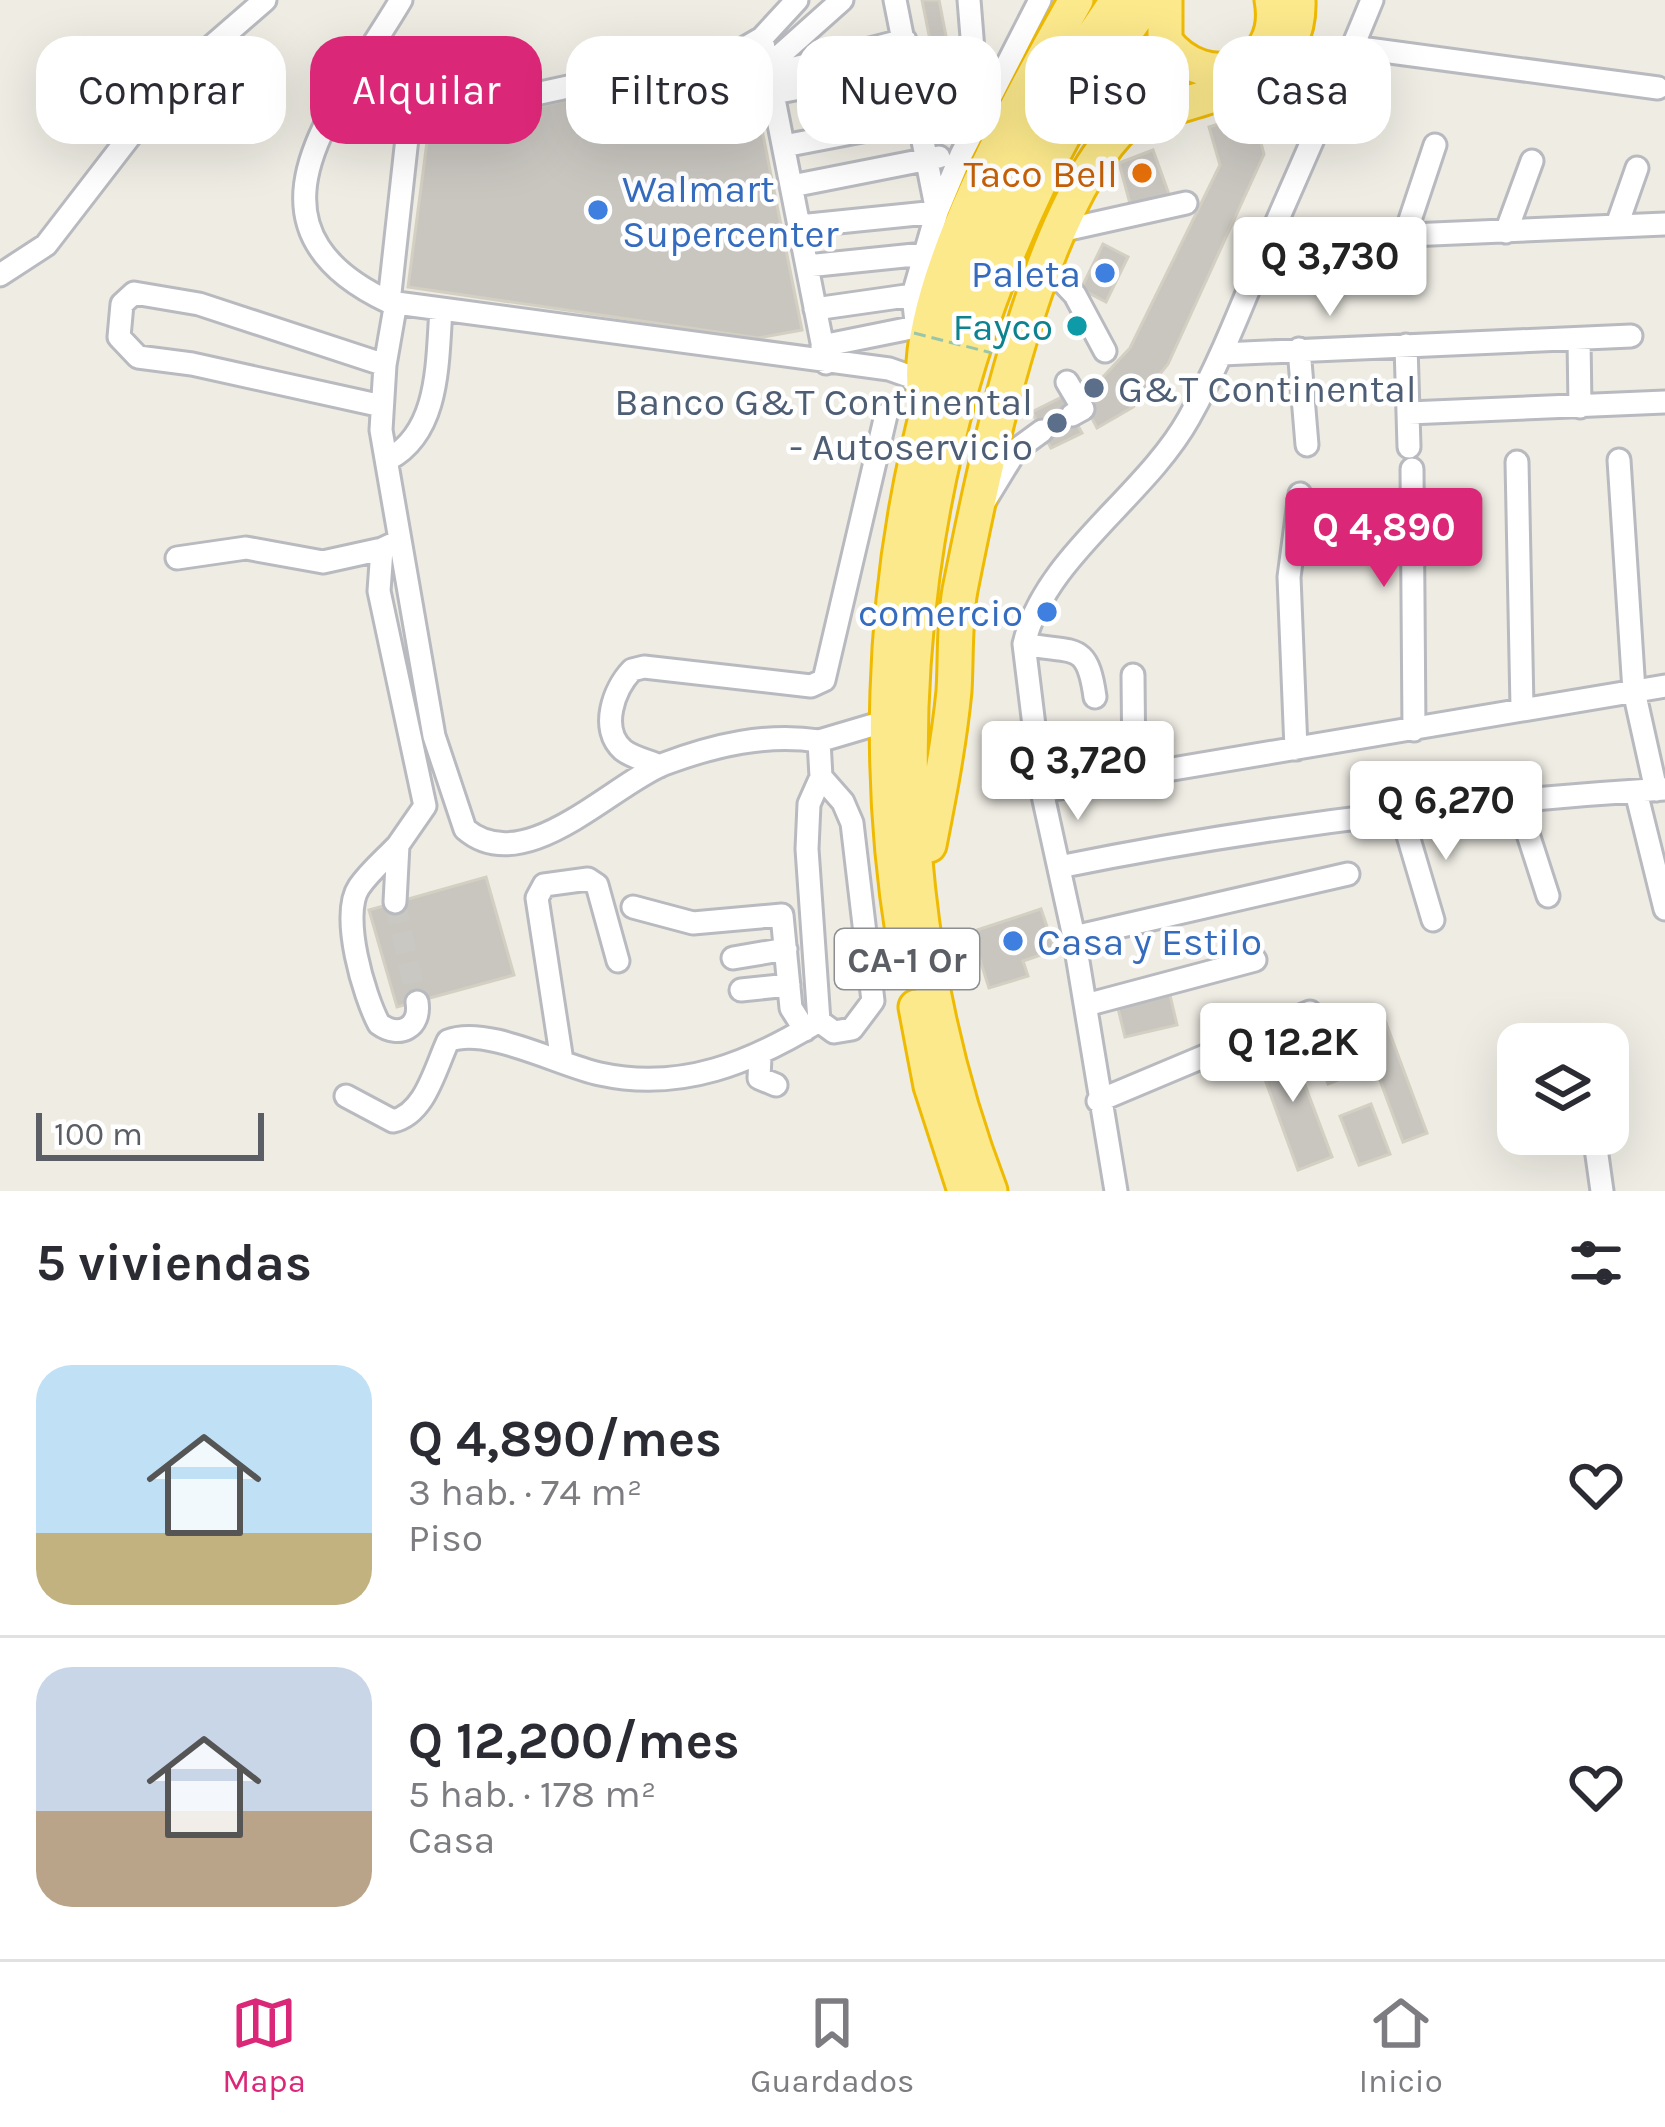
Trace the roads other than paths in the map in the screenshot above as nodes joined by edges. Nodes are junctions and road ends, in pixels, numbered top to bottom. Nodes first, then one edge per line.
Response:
1 (265, 0) edge
2 (400, 0) edge
3 (797, 0) edge
4 (895, 0) edge
5 (969, 0) edge
6 (1040, 0) edge
7 (1076, 0) edge
8 (1148, 0) edge
9 (1165, 0) edge
10 (1272, 0) edge
11 (1298, 0) edge
12 (1372, 0) edge
13 (849, 6) edge
14 (1114, 6) edge
15 (764, 36) edge
16 (904, 36) edge
17 (974, 36) edge
18 (1056, 36) edge
19 (1067, 36) edge
20 (1357, 36) edge
21 (1391, 52) edge
22 (1001, 53) edge
23 (1010, 56) junction
24 (773, 75) edge
25 (566, 87) edge
26 (773, 88) edge
27 (1658, 88) dead end
28 (1025, 97) edge
29 (1189, 101) edge
30 (797, 143) edge
31 (925, 144) edge
32 (1094, 144) edge
33 (1107, 144) edge
34 (1311, 144) edge
35 (1435, 145) dead end
36 (784, 146) junction
37 (961, 155) junction
38 (929, 158) junction
39 (1532, 160) dead end
40 (1637, 167) dead end
41 (1042, 178) junction
42 (792, 186) junction
43 (1186, 203) dead end
44 (937, 212) junction
45 (1665, 224) edge
46 (1617, 225) junction
47 (800, 226) junction
48 (1060, 230) junction
49 (1506, 232) junction
50 (1404, 238) junction
51 (1269, 241) junction
52 (924, 254) junction
53 (1046, 264) junction
54 (807, 266) junction
55 (0, 275) edge
56 (913, 295) junction
57 (392, 302) junction
58 (815, 309) junction
59 (441, 310) junction
60 (1631, 336) dead end
61 (1579, 339) junction
62 (919, 340) junction
63 (1406, 345) junction
64 (1299, 349) junction
65 (1105, 351) dead end
66 (824, 354) junction
67 (1222, 354) junction
68 (385, 364) junction
69 (889, 369) junction
70 (1067, 382) dead end
71 (1665, 402) edge
72 (382, 406) junction
73 (926, 407) junction
74 (1580, 407) junction
75 (1409, 412) junction
76 (886, 415) dead end
77 (1072, 415) dead end
78 (1042, 431) dead end
79 (1307, 446) dead end
80 (389, 459) junction
81 (1619, 460) dead end
82 (1517, 462) dead end
83 (1300, 494) dead end
84 (979, 509) junction
85 (391, 545) junction
86 (177, 558) dead end
87 (1024, 644) junction
88 (1133, 675) dead end
89 (1665, 686) edge
90 (1634, 691) junction
91 (1095, 697) dead end
92 (1522, 707) junction
93 (890, 720) junction
94 (1414, 730) junction
95 (819, 741) junction
96 (1296, 749) junction
97 (660, 766) junction
98 (1133, 776) junction
99 (821, 777) junction
100 (1652, 790) edge
101 (1042, 791) junction
102 (1518, 803) junction
103 (1401, 812) junction
104 (398, 845) junction
105 (1059, 868) junction
106 (1348, 874) dead end
107 (920, 894) junction
108 (1549, 896) dead end
109 (395, 902) tunnel mouth
110 (633, 907) dead end
111 (1665, 909) edge
112 (1433, 920) dead end
113 (1074, 937) junction
114 (786, 949) junction
115 (733, 958) dead end
116 (1255, 960) dead end
117 (618, 961) dead end
118 (789, 986) junction
119 (741, 990) dead end
120 (417, 1002) dead end
121 (1086, 1005) junction
122 (1310, 1012) dead end
123 (812, 1026) junction
124 (760, 1057) junction
125 (562, 1061) junction
126 (776, 1084) dead end
127 (346, 1096) dead end
128 (1098, 1101) junction
129 (1597, 1155) edge
130 (965, 1191) edge
131 (990, 1191) edge
132 (1116, 1191) edge
133 (1603, 1191) edge

1 - 55 street
2 - 57 street
3 - 15 street
4 - 16 street
5 - 17 street
6 - 23 street
7 - 18 highway
8 - 41 highway, CA-1 Or
9 - 10 highway
11 - 29 highway
12 - 20 street
13 - 24 street
14 - 19 highway
14 - 73 highway, CA-1 Or
21 - 27 street
22 - 23 street
23 - 37 street
25 - 57 street
26 - 36 street
28 - 62 highway
30 - 36 street
31 - 38 street
32 - 41 highway
33 - 48 highway
34 - 51 street
35 - 50 street
36 - 42 street
37 - 38 street
37 - 44 street
38 - 42 street
38 - 44 street
39 - 49 street
40 - 46 street
41 - 107 highway, CA-1 Or
42 - 47 street
43 - 48 street
44 - 47 street
44 - 52 street
45 - 46 street
46 - 49 street
47 - 54 street
48 - 53 highway
49 - 50 street
50 - 51 street
51 - 67 street
52 - 54 street
52 - 56 street
53 - 65 street
53 - 84 highway
54 - 58 street
56 - 58 street
56 - 66 street
57 - 59 street
57 - 68 street
58 - 66 street
59 - 66 street
59 - 80 street
60 - 61 street
61 - 63 street
61 - 74 street
62 - 69 street
62 - 73 highway
63 - 64 street
63 - 75 street
64 - 67 street
64 - 79 street
66 - 69 street
67 - 87 street
68 - 72 street
68 - 72 street
69 - 73 street
70 - 77 street
71 - 74 street
72 - 80 street
73 - 93 highway, CA-1 Or
74 - 75 street
75 - 94 street
76 - 97 street
78 - 84 street
80 - 85 street
81 - 90 street
82 - 92 street
83 - 96 street
84 - 107 highway
85 - 86 street
85 - 97 street
85 - 104 street
87 - 91 street
87 - 101 street
88 - 98 street
89 - 90 street
90 - 92 street
90 - 100 street
92 - 94 street
93 - 95 street
93 - 130 highway, CA-1 Or
94 - 96 street
95 - 97 street
95 - 99 street
96 - 98 street
98 - 101 street
99 - 123 street
99 - 123 street
100 - 102 street
100 - 111 street
101 - 105 street
102 - 103 street
102 - 108 street
103 - 105 street
103 - 112 street
104 - 109 street
104 - 120 street
105 - 113 street
106 - 113 street
107 - 131 highway, CA-1 Or
110 - 114 street
113 - 121 street
114 - 115 street
114 - 118 street
116 - 121 street
117 - 125 street
118 - 119 street
118 - 123 street
121 - 128 street
122 - 128 street
123 - 124 street
124 - 125 street
124 - 126 street
125 - 127 street
128 - 132 street
129 - 133 street

